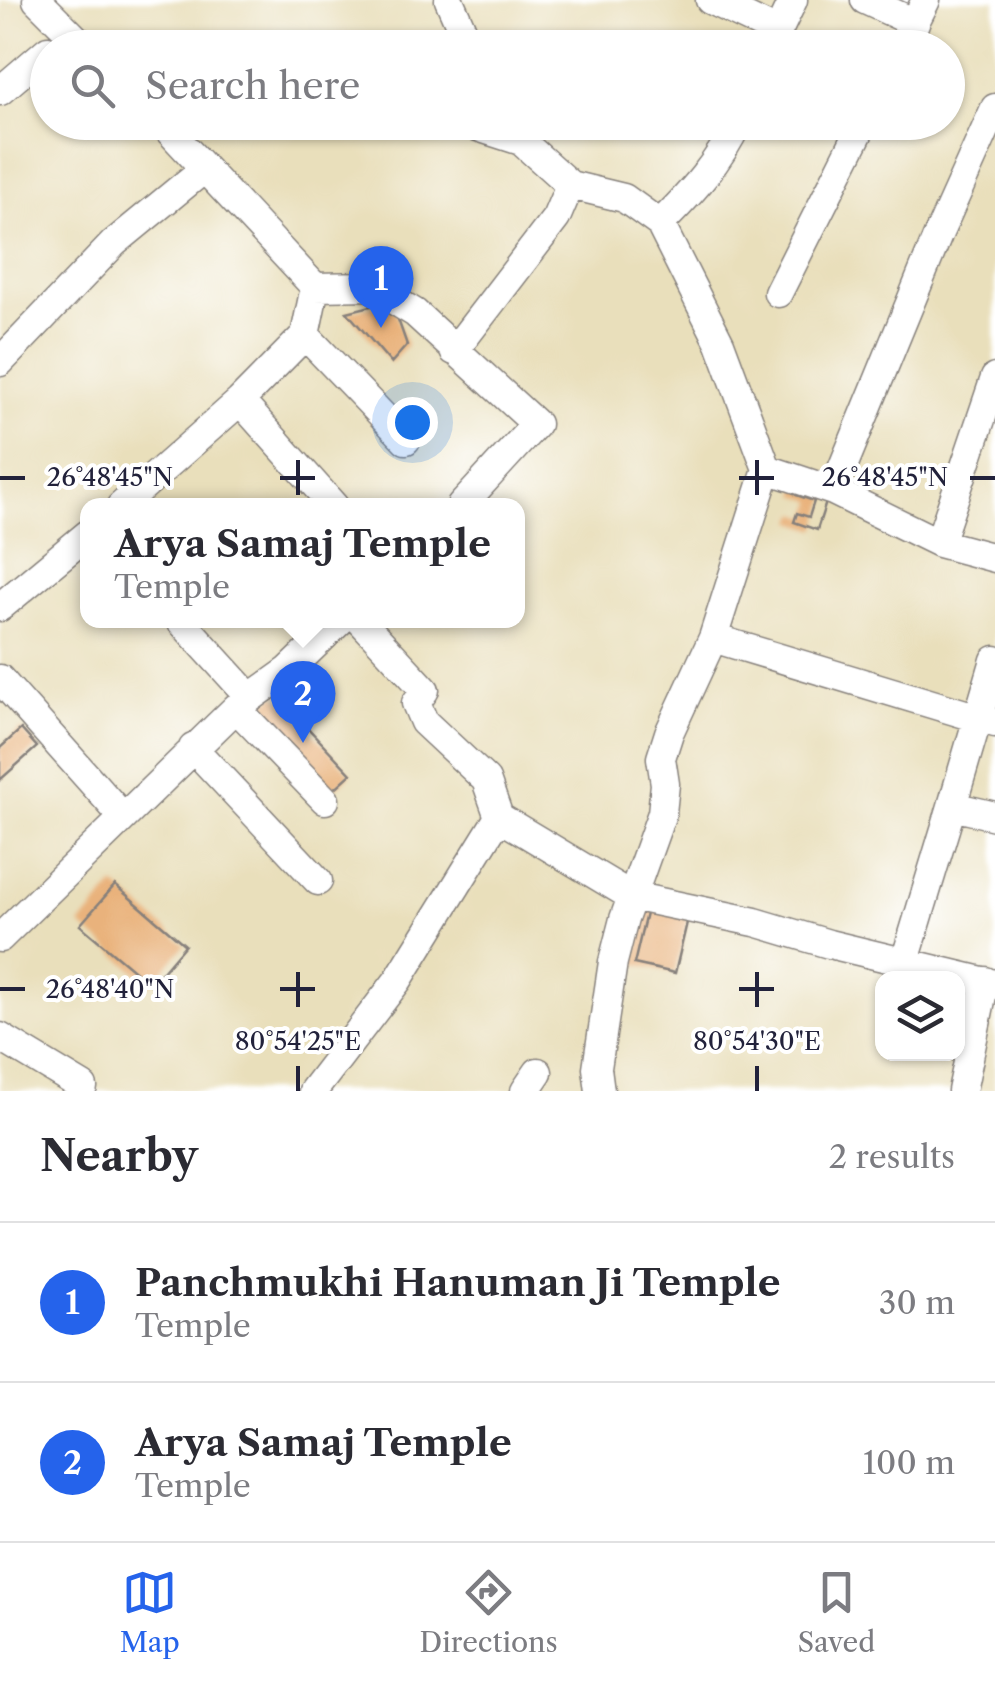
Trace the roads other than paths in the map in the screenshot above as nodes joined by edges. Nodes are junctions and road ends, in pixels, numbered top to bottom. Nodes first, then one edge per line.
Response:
1 (37, 0) edge
2 (449, 0) edge
3 (710, 0) edge
4 (792, 0) edge
5 (865, 0) edge
6 (914, 23) edge
7 (55, 30) edge
8 (462, 30) edge
9 (758, 30) edge
10 (778, 30) edge
11 (30, 69) edge
12 (0, 92) edge
13 (995, 108) edge
14 (177, 140) edge
15 (524, 140) edge
16 (729, 140) edge
17 (855, 140) edge
18 (204, 169) junction
19 (570, 185) junction
20 (660, 224) junction
21 (315, 287) junction
22 (778, 293) dead end
23 (305, 335) junction
24 (454, 352) junction
25 (0, 362) edge
26 (992, 393) edge
27 (240, 401) junction
28 (406, 440) dead end
29 (767, 469) junction
30 (833, 490) junction
31 (130, 498) edge
32 (327, 498) edge
33 (468, 498) edge
34 (80, 541) edge
35 (939, 542) junction
36 (995, 558) edge
37 (0, 607) edge
38 (186, 628) edge
39 (333, 628) edge
40 (367, 628) edge
41 (713, 638) junction
42 (995, 660) edge
43 (0, 679) edge
44 (243, 703) junction
45 (986, 720) edge
46 (193, 748) junction
47 (326, 800) dead end
48 (952, 806) junction
49 (995, 816) edge
50 (122, 817) junction
51 (499, 817) junction
52 (318, 881) dead end
53 (632, 896) junction
54 (0, 938) edge
55 (905, 961) junction
56 (990, 983) edge
57 (0, 1037) edge
58 (80, 1091) edge
59 (313, 1091) edge
60 (600, 1091) edge
61 (962, 1091) edge

1 - 7 street
2 - 8 street
3 - 9 street
4 - 10 street
5 - 6 street
11 - 12 street
13 - 30 street
14 - 18 street
15 - 19 street
16 - 20 street
17 - 22 street
18 - 21 street
18 - 25 street
19 - 20 street
19 - 24 street
20 - 29 street
21 - 23 street
21 - 24 street
23 - 27 street
23 - 28 street
24 - 33 street
26 - 35 street
27 - 31 street
27 - 32 street
29 - 30 street
29 - 41 street
30 - 35 street
34 - 37 street
35 - 36 street
38 - 44 street
39 - 44 street
40 - 51 street
41 - 45 street
41 - 53 street
42 - 45 street
43 - 50 street
44 - 46 street
44 - 47 street
45 - 48 street
46 - 50 street
46 - 52 street
48 - 49 street
48 - 55 street
50 - 54 street
51 - 53 street
51 - 59 street
53 - 55 street
53 - 60 street
55 - 56 street
56 - 61 street
57 - 58 street

